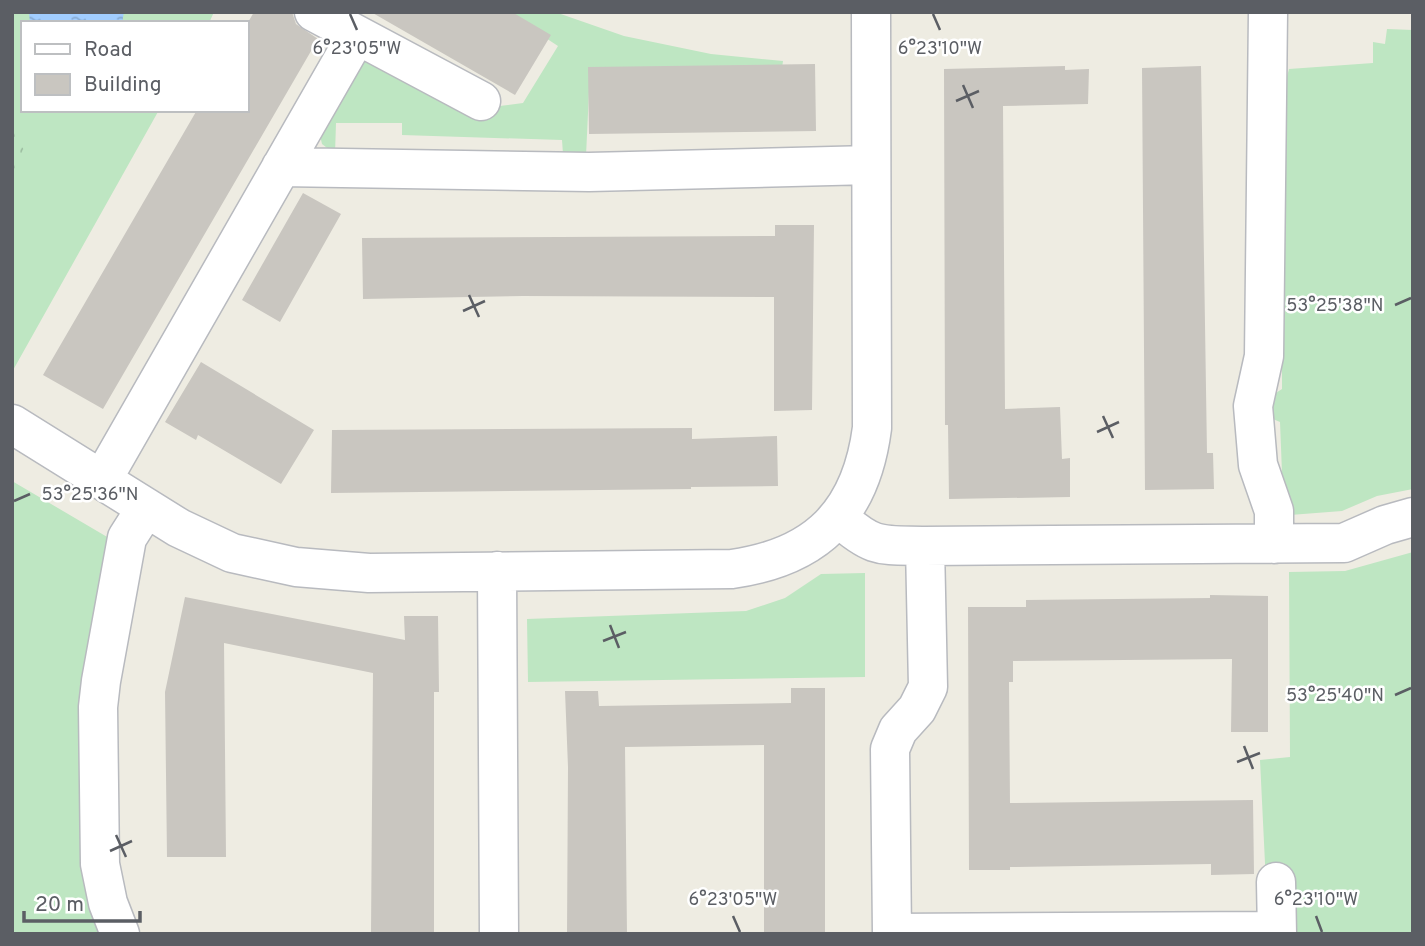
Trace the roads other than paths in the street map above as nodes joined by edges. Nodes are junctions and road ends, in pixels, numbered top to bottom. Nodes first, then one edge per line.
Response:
1 (314, 12) edge
2 (870, 12) edge
3 (1268, 12) edge
4 (356, 35) junction
5 (481, 101) dead end
6 (871, 165) junction
7 (281, 167) junction
8 (12, 424) edge
9 (102, 480) junction
10 (146, 508) junction
11 (1413, 517) edge
12 (839, 518) junction
13 (1274, 544) junction
14 (925, 546) junction
15 (497, 571) junction
16 (1276, 882) dead end
17 (892, 933) edge
18 (1277, 933) edge
19 (120, 934) edge
20 (499, 934) edge

1 - 4 street
2 - 6 street
3 - 13 street
4 - 5 street
4 - 7 street
6 - 7 street
6 - 12 street
7 - 9 street
8 - 9 street
9 - 10 street
10 - 15 street
10 - 19 street
11 - 13 street
12 - 14 street
12 - 15 street
13 - 14 street
14 - 17 street
15 - 20 street
16 - 18 street
17 - 18 street

